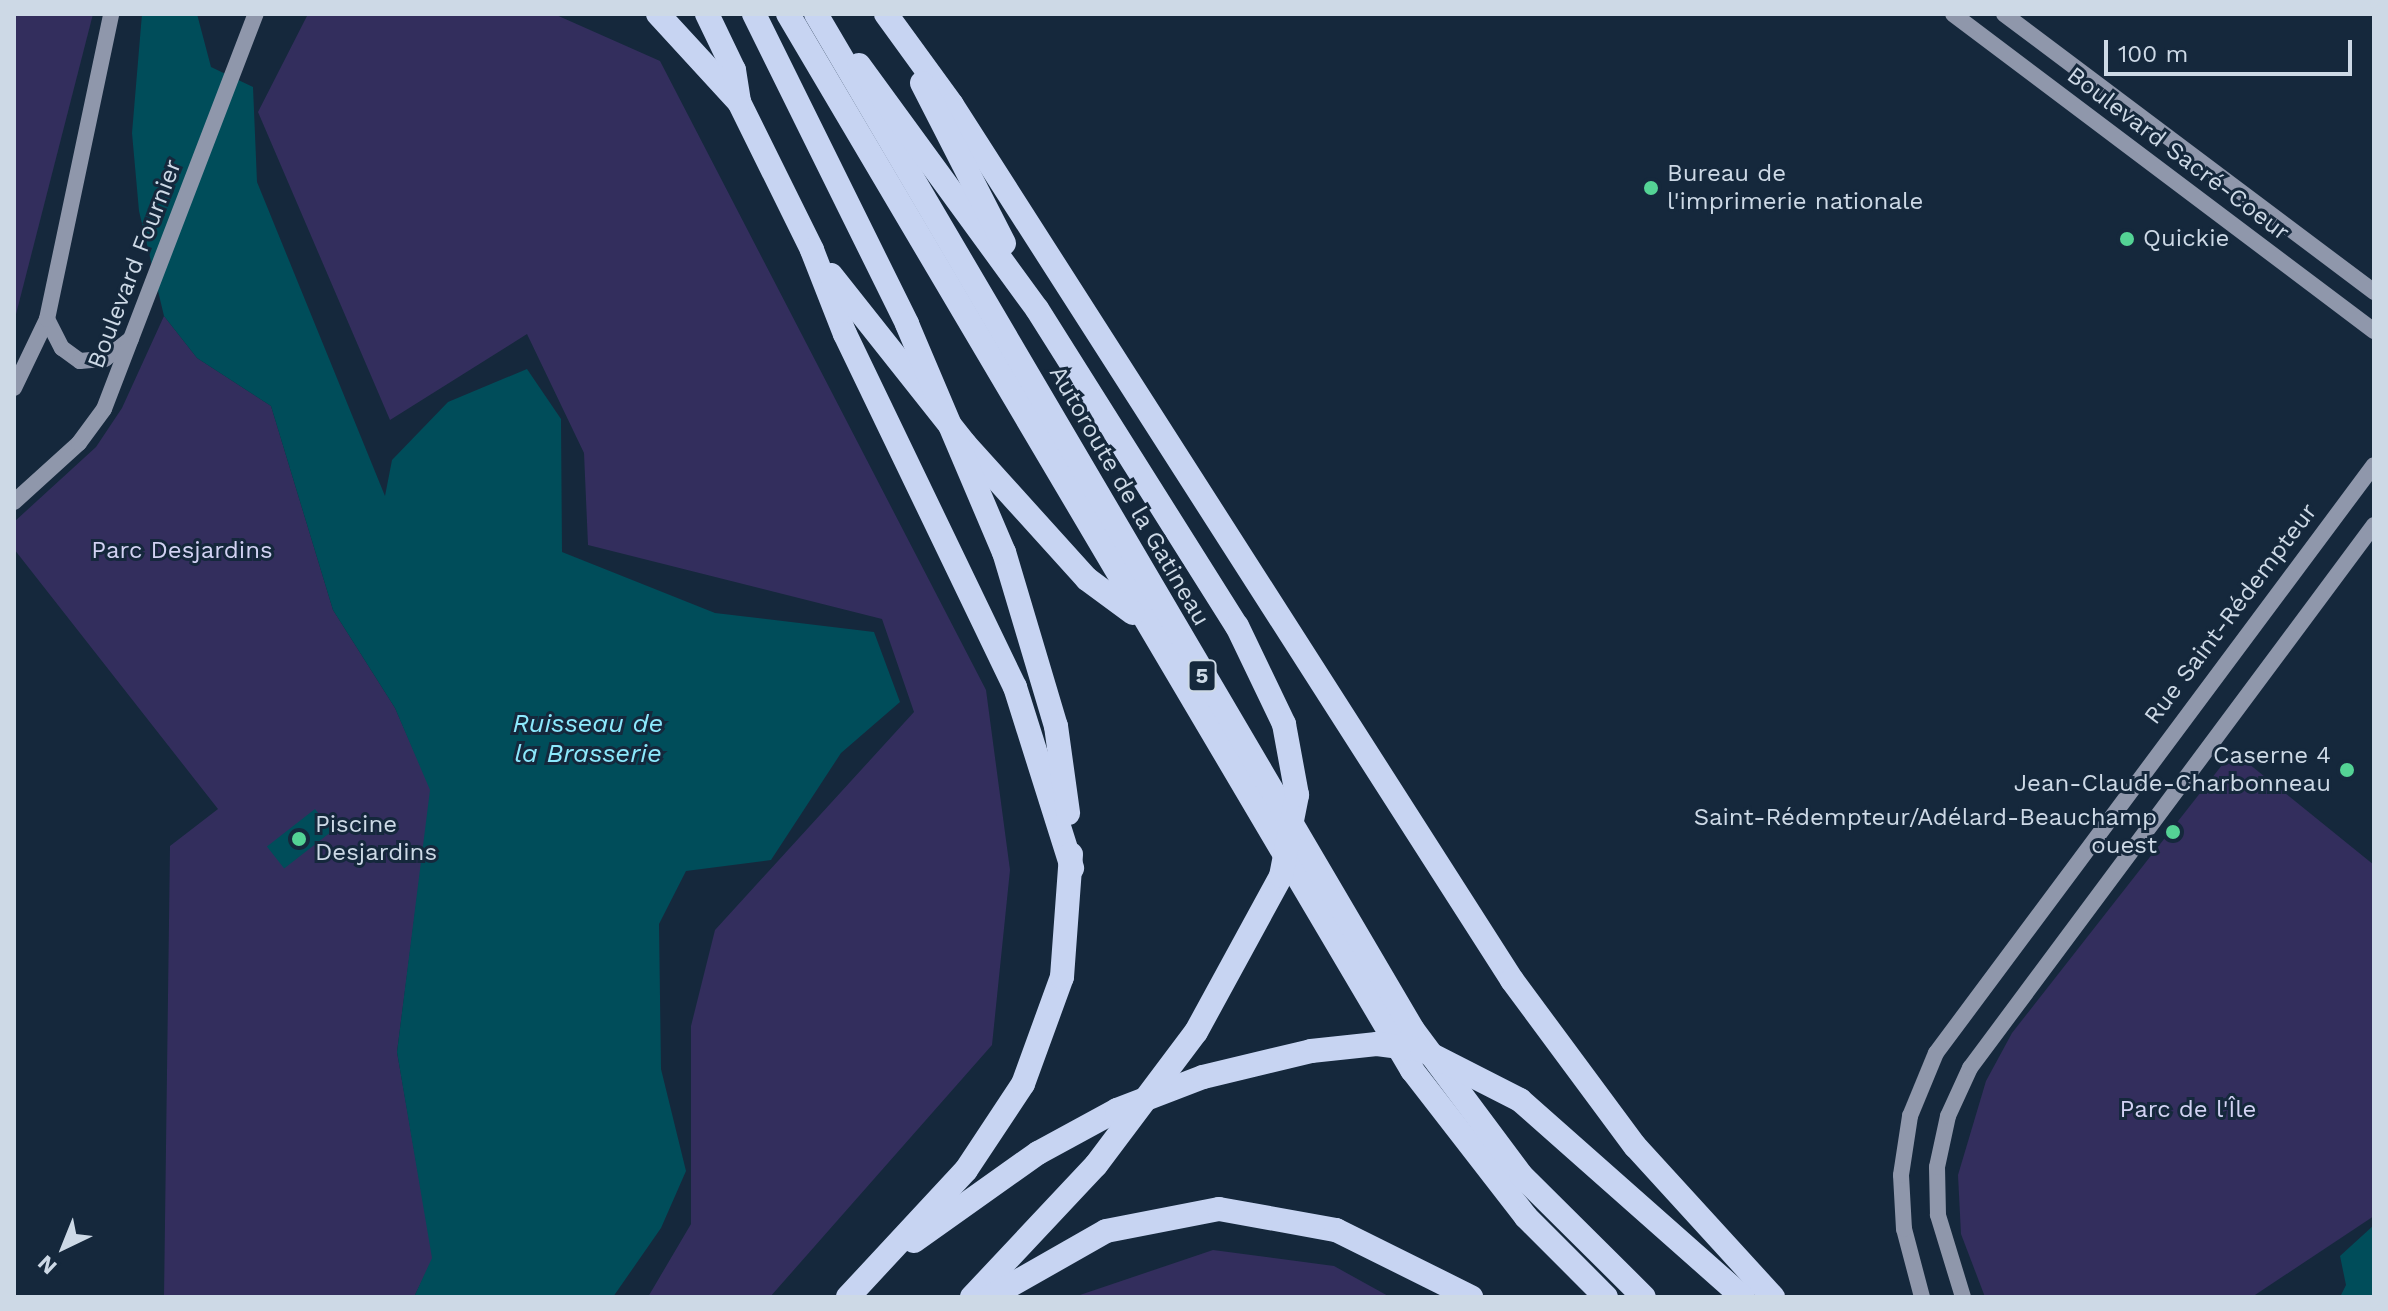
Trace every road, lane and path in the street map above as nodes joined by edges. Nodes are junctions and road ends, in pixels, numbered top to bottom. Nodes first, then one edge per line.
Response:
1 (111, 14) edge
2 (256, 14) edge
3 (658, 14) edge
4 (707, 14) edge
5 (754, 14) edge
6 (788, 14) edge
7 (818, 14) edge
8 (1953, 14) edge
9 (2004, 14) edge
10 (888, 17) edge
11 (739, 102) junction
12 (812, 250) junction
13 (2374, 292) edge
14 (1037, 309) junction
15 (47, 319) junction
16 (2374, 331) edge
17 (134, 337) junction
18 (14, 388) edge
19 (2374, 465) edge
20 (14, 502) edge
21 (2374, 525) edge
22 (1143, 620) junction
23 (1072, 868) junction
24 (882, 1262) junction
25 (848, 1297) edge
26 (972, 1297) edge
27 (990, 1297) edge
28 (1471, 1297) edge
29 (1606, 1297) edge
30 (1644, 1297) edge
31 (1743, 1297) edge
32 (1773, 1297) edge
33 (1922, 1297) edge
34 (1963, 1297) edge

1 - 15 main road
2 - 17 main road, Boulevard Fournier
3 - 11 highway
4 - 11 highway
5 - 23 highway, bridge
6 - 22 highway, Autoroute de la Gatineau / 5
7 - 14 highway
7 - 30 highway, Autoroute de la Gatineau / 5
8 - 16 main road, Boulevard Sacré-Coeur
9 - 13 main road, Boulevard Sacré-Coeur
10 - 14 highway
10 - 32 highway
11 - 12 highway
12 - 22 highway
12 - 23 highway
14 - 26 highway, bridge
15 - 17 main road
15 - 18 main road
17 - 20 main road, Boulevard Fournier
19 - 33 main road, Rue Saint-Rédempteur
21 - 34 main road
22 - 29 highway, Autoroute de la Gatineau / 5
23 - 24 highway
24 - 25 highway
24 - 31 highway, bridge
27 - 28 highway

